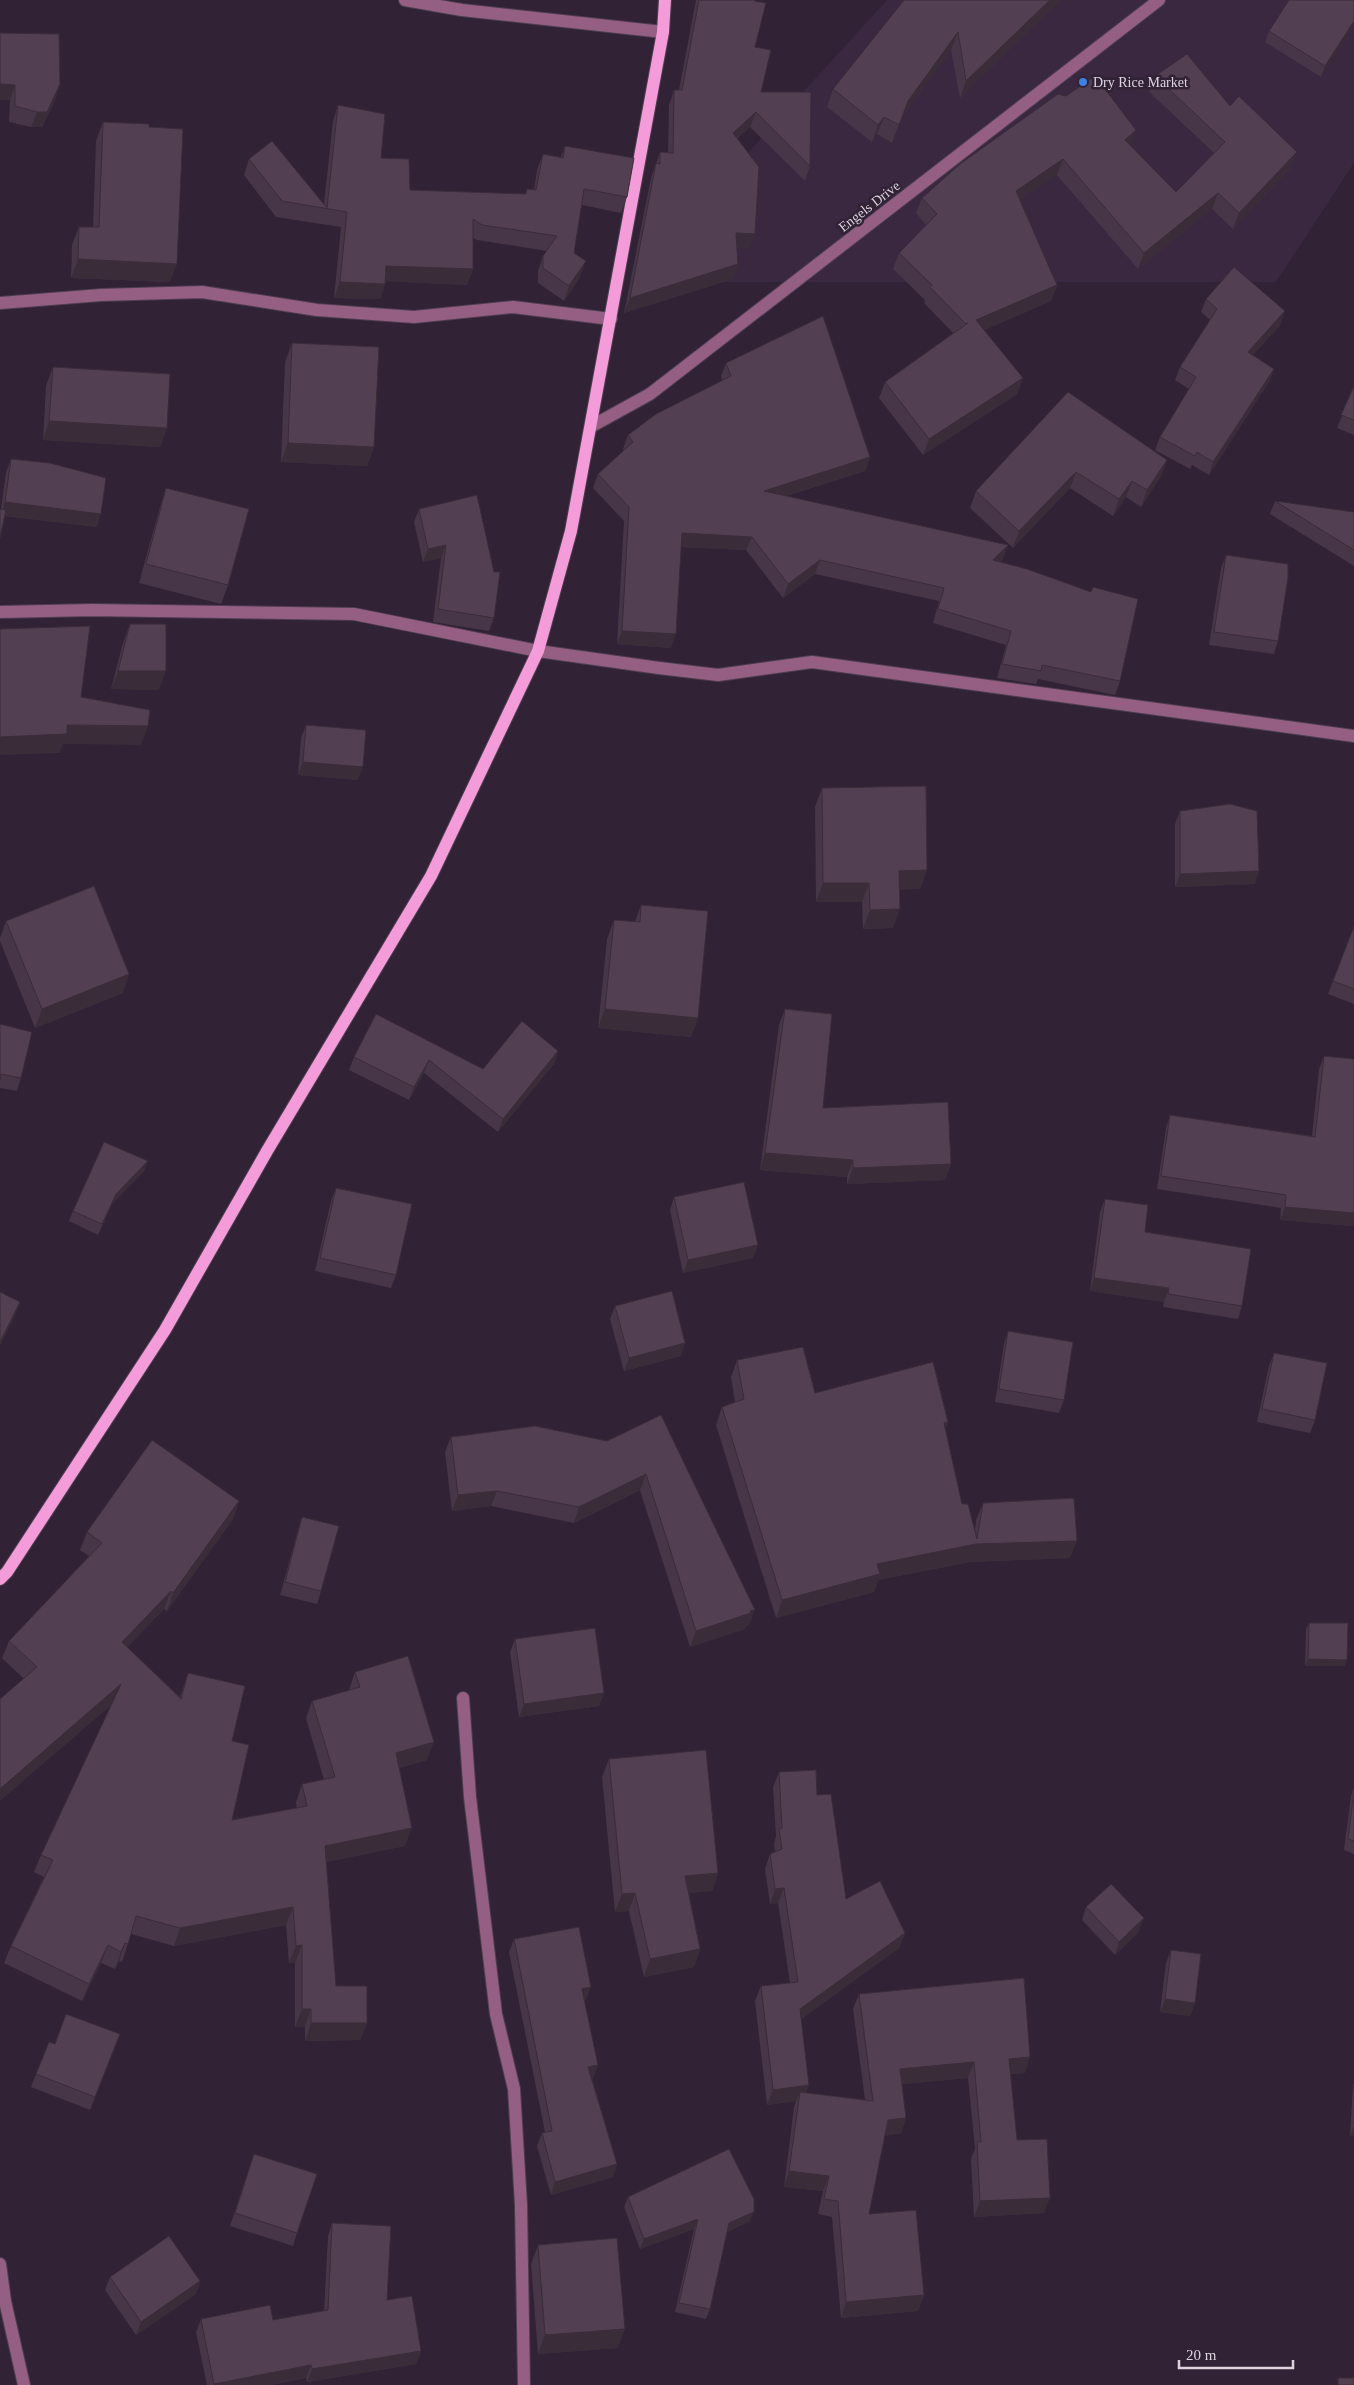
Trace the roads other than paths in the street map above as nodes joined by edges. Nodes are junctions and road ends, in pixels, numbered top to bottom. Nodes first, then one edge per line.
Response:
1 (405, 0) edge
2 (665, 0) edge
3 (1159, 0) edge
4 (663, 32) junction
5 (0, 303) edge
6 (611, 319) junction
7 (592, 426) junction
8 (0, 612) edge
9 (538, 651) junction
10 (1354, 736) edge
11 (0, 1579) edge
12 (463, 1698) dead end
13 (0, 2264) edge
14 (3, 2302) edge
15 (24, 2385) edge
16 (524, 2385) edge

1 - 4 street
2 - 4 main road
3 - 7 street, Engels Drive
4 - 6 main road
5 - 6 street
6 - 7 main road
7 - 9 main road
8 - 9 street
9 - 10 street
9 - 11 main road
12 - 16 street
13 - 14 street
14 - 15 street

